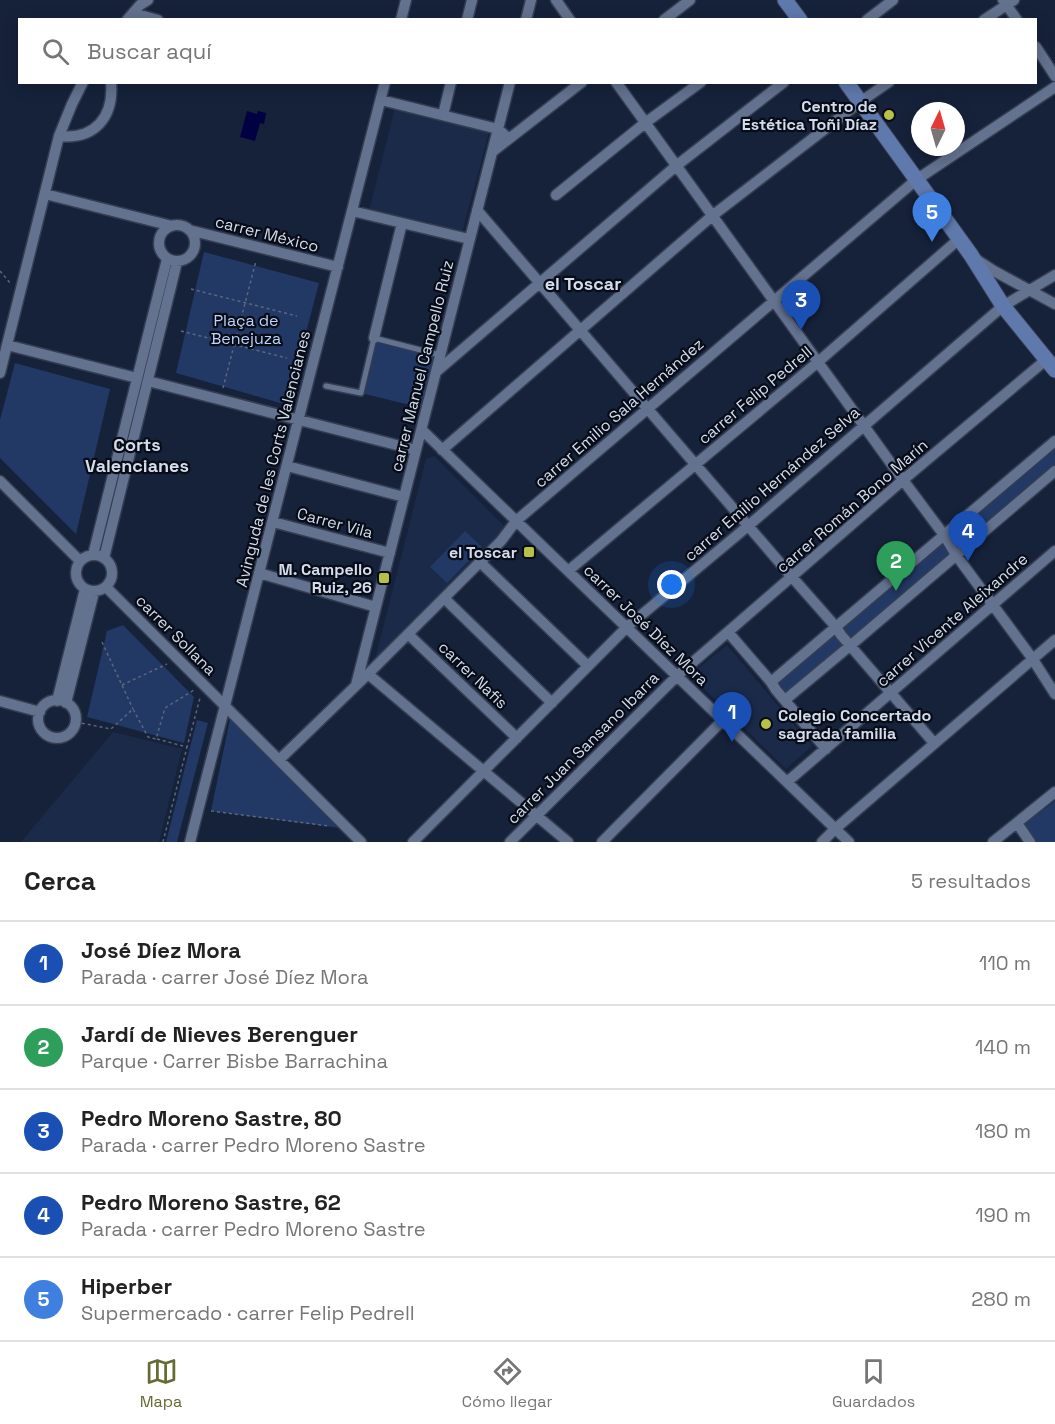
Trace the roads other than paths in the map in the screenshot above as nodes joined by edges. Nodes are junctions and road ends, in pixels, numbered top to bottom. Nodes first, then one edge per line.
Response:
1 (148, 0) edge
2 (406, 0) edge
3 (472, 0) edge
4 (531, 0) edge
5 (556, 0) edge
6 (690, 0) edge
7 (786, 0) edge
8 (893, 0) edge
9 (1008, 2) edge
10 (130, 16) edge
11 (402, 18) edge
12 (468, 18) edge
13 (526, 18) edge
14 (569, 18) edge
15 (667, 18) edge
16 (794, 18) edge
17 (870, 18) edge
18 (987, 18) edge
19 (1016, 18) edge
20 (1037, 50) edge
21 (1055, 76) edge
22 (82, 84) edge
23 (111, 84) edge
24 (385, 84) edge
25 (451, 84) edge
26 (509, 84) edge
27 (579, 84) edge
28 (617, 84) edge
29 (698, 84) edge
30 (781, 84) edge
31 (847, 84) edge
32 (886, 84) edge
33 (1055, 87) edge
34 (381, 100) junction
35 (860, 102) junction
36 (443, 115) junction
37 (645, 123) junction
38 (498, 129) junction
39 (59, 136) junction
40 (509, 139) junction
41 (492, 152) junction
42 (676, 166) junction
43 (916, 180) junction
44 (45, 194) junction
45 (556, 195) dead end
46 (477, 210) junction
47 (352, 211) junction
48 (712, 216) junction
49 (402, 223) junction
50 (172, 226) junction
51 (189, 230) junction
52 (469, 239) junction
53 (959, 239) junction
54 (971, 255) junction
55 (172, 260) junction
56 (338, 267) junction
57 (1055, 275) edge
58 (540, 283) junction
59 (1030, 290) junction
60 (774, 301) junction
61 (1055, 304) edge
62 (1003, 306) junction
63 (580, 330) junction
64 (374, 338) junction
65 (7, 345) junction
66 (440, 355) junction
67 (818, 362) junction
68 (1051, 365) edge
69 (436, 372) junction
70 (0, 373) edge
71 (142, 380) junction
72 (326, 386) dead end
73 (648, 409) junction
74 (299, 420) junction
75 (864, 425) junction
76 (422, 430) junction
77 (1055, 441) edge
78 (416, 450) junction
79 (442, 450) junction
80 (695, 465) junction
81 (287, 466) junction
82 (1055, 471) edge
83 (903, 480) junction
84 (0, 481) edge
85 (404, 497) junction
86 (516, 521) junction
87 (273, 522) junction
88 (748, 526) junction
89 (944, 535) junction
90 (1055, 551) edge
91 (390, 553) junction
92 (956, 555) junction
93 (98, 557) junction
94 (80, 561) junction
95 (480, 562) junction
96 (568, 571) junction
97 (259, 573) junction
98 (792, 577) junction
99 (106, 586) junction
100 (90, 590) junction
101 (444, 598) junction
102 (993, 604) junction
103 (376, 607) junction
104 (627, 627) junction
105 (836, 627) junction
106 (728, 632) junction
107 (408, 634) junction
108 (1055, 640) edge
109 (851, 645) junction
110 (363, 657) junction
111 (1032, 658) junction
112 (588, 666) junction
113 (371, 671) junction
114 (677, 676) junction
115 (771, 682) junction
116 (356, 685) junction
117 (891, 693) junction
118 (1055, 694) edge
119 (785, 700) junction
120 (0, 701) edge
121 (62, 702) junction
122 (552, 703) junction
123 (225, 706) junction
124 (40, 712) junction
125 (723, 720) junction
126 (517, 738) junction
127 (934, 743) junction
128 (826, 749) junction
129 (279, 760) junction
130 (483, 771) junction
131 (787, 782) junction
132 (1055, 792) edge
133 (536, 816) junction
134 (1017, 823) junction
135 (836, 829) junction
136 (190, 842) edge
137 (361, 842) edge
138 (413, 842) edge
139 (510, 842) edge
140 (568, 842) edge
141 (602, 842) edge
142 (822, 842) edge
143 (849, 842) edge
144 (993, 842) edge
145 (1030, 842) edge

1 - 10 street
2 - 11 street
3 - 12 street
4 - 13 street
5 - 14 street
6 - 15 street
7 - 16 main road
8 - 17 street
9 - 18 street
9 - 19 street
20 - 21 street
22 - 39 street
23 - 39 street
24 - 34 street, Avinguda de les Corts Valencianes
25 - 36 street
26 - 38 street, carrer Manuel Campello Ruiz
27 - 40 street
28 - 37 street
29 - 37 street
30 - 42 street
31 - 35 main road
32 - 35 street
33 - 43 street, carrer Emilio Sala Hernández
34 - 36 street
34 - 47 street, Avinguda de les Corts Valencianes
35 - 43 main road
35 - 48 street
36 - 38 street
37 - 42 street
37 - 45 street
38 - 40 street
38 - 41 street, carrer Manuel Campello Ruiz
39 - 44 street
40 - 41 street
41 - 46 street, carrer Manuel Campello Ruiz
42 - 48 street
42 - 58 street
43 - 53 main road
43 - 60 street, carrer Emilio Sala Hernández
44 - 50 street
44 - 65 street
46 - 52 street, carrer Manuel Campello Ruiz
46 - 58 street
47 - 49 street
47 - 56 street, Avinguda de les Corts Valencianes
48 - 60 street
48 - 63 street
49 - 52 street
49 - 64 street
50 - 51 street
50 - 55 street
51 - 55 street
51 - 56 street, carrer México
52 - 66 street, carrer Manuel Campello Ruiz
53 - 54 main road
53 - 67 street, carrer Felip Pedrell
54 - 59 street
54 - 62 main road
55 - 71 street
56 - 74 street, Avinguda de les Corts Valencianes
57 - 59 street, carrer Emilio Hernández Selva
58 - 63 street
58 - 69 street
59 - 61 street
59 - 62 street, carrer Emilio Hernández Selva
60 - 67 street
60 - 73 street, carrer Emilio Sala Hernández
62 - 68 main road
62 - 75 street, carrer Emilio Hernández Selva
63 - 73 street
63 - 79 street
64 - 66 lane
64 - 72 lane
65 - 70 street
65 - 71 street
66 - 69 street, carrer Manuel Campello Ruiz
67 - 75 street
67 - 80 street, carrer Felip Pedrell
68 - 83 street, carrer Román Bono Marín
69 - 76 street, carrer Manuel Campello Ruiz
71 - 74 street
71 - 93 street
73 - 80 street
73 - 86 street, carrer Emilio Sala Hernández
74 - 78 street
74 - 81 street, Avinguda de les Corts Valencianes
75 - 83 street
75 - 88 street, carrer Emilio Hernández Selva
76 - 78 street, carrer Manuel Campello Ruiz
76 - 79 street, carrer José Díez Mora
77 - 89 street
78 - 85 street, carrer Manuel Campello Ruiz
79 - 86 street, carrer José Díez Mora
80 - 88 street
80 - 96 street, carrer Felip Pedrell
81 - 85 street
81 - 87 street, Avinguda de les Corts Valencianes
82 - 92 street
83 - 89 street
83 - 98 street, carrer Román Bono Marín
84 - 94 street
85 - 91 street, carrer Manuel Campello Ruiz
86 - 95 street, carrer Emilio Sala Hernández
86 - 96 street, carrer José Díez Mora
87 - 91 street, Carrer Vila
87 - 97 street, Avinguda de les Corts Valencianes
88 - 98 street
88 - 104 street, carrer Emilio Hernández Selva
89 - 92 street
89 - 105 street
90 - 102 street, carrer Vicente Aleixandre
91 - 103 street, carrer Manuel Campello Ruiz
92 - 102 street
92 - 109 street
93 - 94 street
93 - 99 street
94 - 100 street
95 - 101 street, carrer Emilio Sala Hernández
95 - 112 street
96 - 104 street, carrer José Díez Mora
97 - 103 street
97 - 123 street, Avinguda de les Corts Valencianes
98 - 105 street
98 - 106 street, carrer Román Bono Marín
99 - 100 street
99 - 123 street, carrer Sollana
100 - 121 street
101 - 107 street, carrer Emilio Sala Hernández
101 - 122 street
102 - 111 street
102 - 117 street, carrer Vicente Aleixandre
103 - 110 street, carrer Manuel Campello Ruiz
104 - 112 street, carrer Emilio Hernández Selva
104 - 114 street, carrer José Díez Mora
105 - 109 street
105 - 115 street
106 - 114 street, carrer Román Bono Marín
106 - 115 street
107 - 113 street, carrer Emilio Sala Hernández
107 - 126 street, carrer Nafis
108 - 111 street
109 - 117 street
109 - 119 street
110 - 113 street
110 - 116 street, carrer Manuel Campello Ruiz
111 - 118 street
111 - 127 street
112 - 122 street, carrer Emilio Hernández Selva
113 - 116 street, carrer Emilio Sala Hernández
113 - 130 street
114 - 125 street, carrer José Díez Mora
114 - 133 street, carrer Juan Sansano Ibarra
115 - 119 street
116 - 129 street, carrer Emilio Sala Hernández
117 - 127 street
117 - 128 street, carrer Vicente Aleixandre
119 - 128 street
120 - 124 street
121 - 124 street
121 - 124 street
122 - 126 street, carrer Emilio Hernández Selva
123 - 129 street, carrer Sollana
123 - 136 street, Avinguda de les Corts Valencianes
125 - 131 street, carrer José Díez Mora
125 - 141 street
126 - 130 street, carrer Emilio Hernández Selva
127 - 135 street
128 - 131 street, carrer Vicente Aleixandre
129 - 137 street, carrer Sollana
130 - 133 street
130 - 138 street, carrer Emilio Hernández Selva
131 - 135 street, carrer José Díez Mora
132 - 134 street
133 - 139 street, carrer Juan Sansano Ibarra
133 - 140 street
134 - 144 street
134 - 145 street
135 - 142 street
135 - 143 street, carrer José Díez Mora

